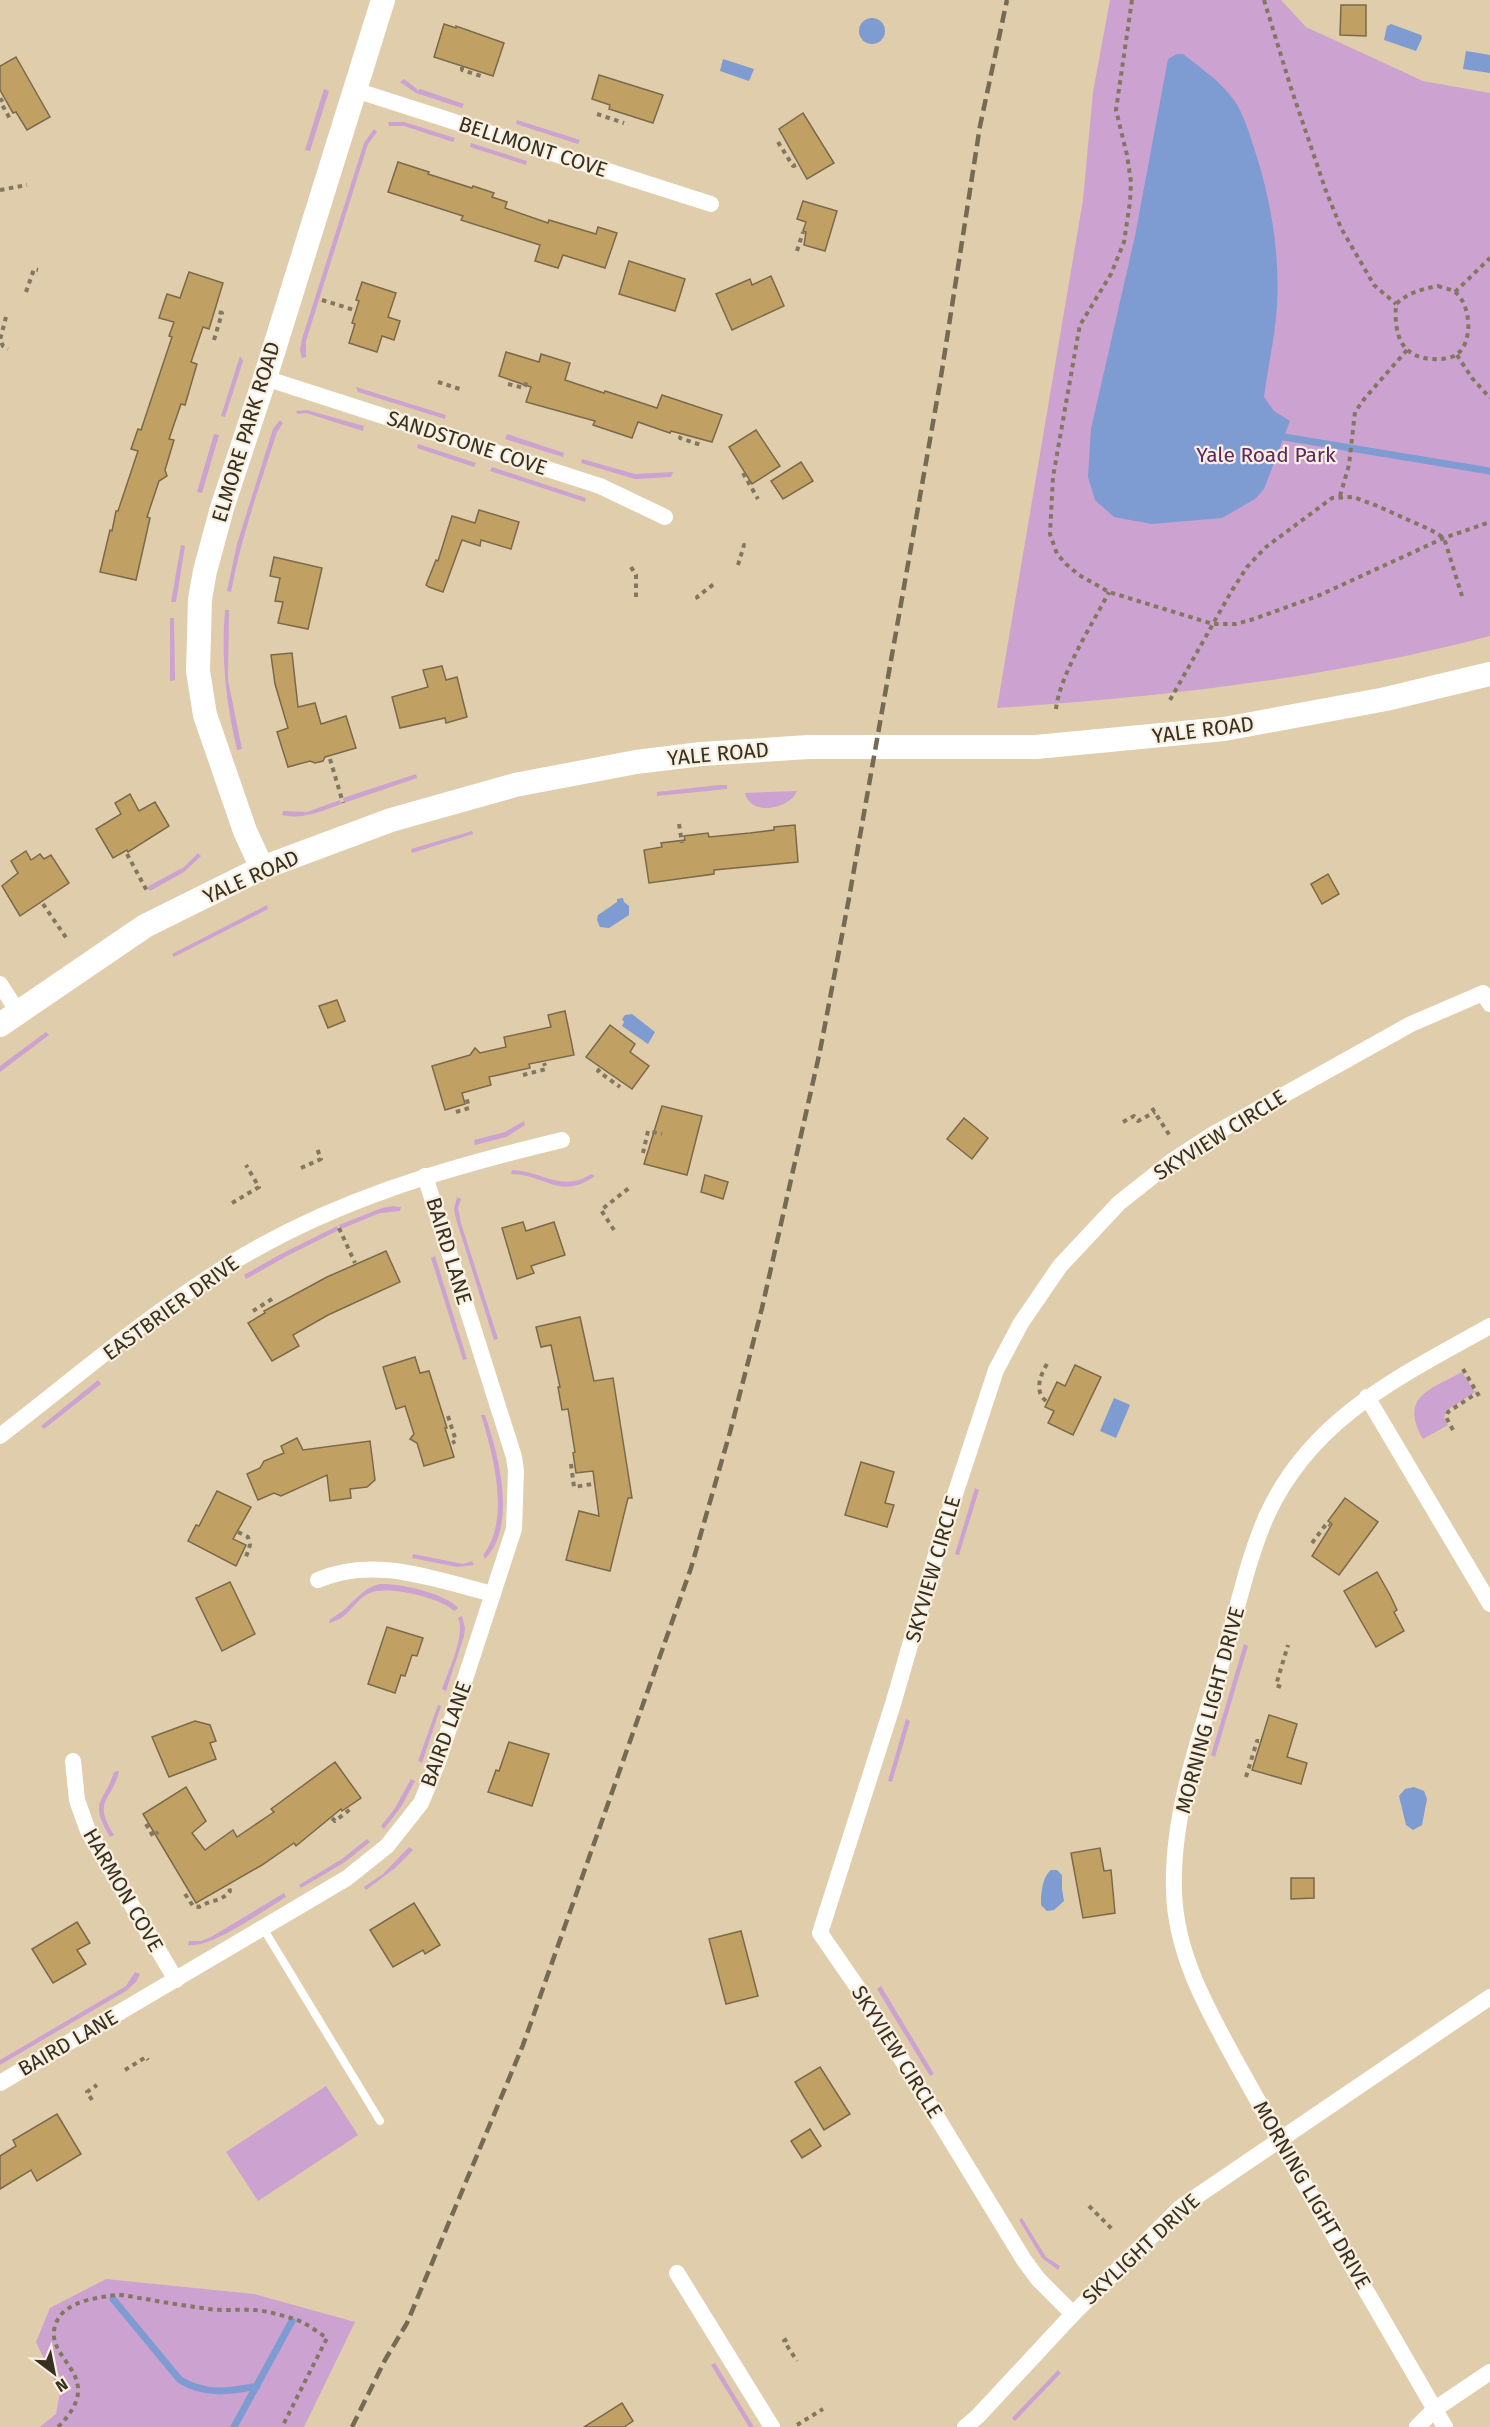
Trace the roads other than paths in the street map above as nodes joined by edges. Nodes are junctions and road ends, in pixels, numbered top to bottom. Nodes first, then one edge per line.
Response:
1 (383, 0) edge
2 (355, 90) junction
3 (711, 204) dead end
4 (265, 378) junction
5 (665, 517) dead end
6 (1490, 674) edge
7 (262, 868) junction
8 (0, 984) edge
9 (1486, 999) edge
10 (9, 1019) edge
11 (562, 1140) dead end
12 (425, 1176) junction
13 (1490, 1326) edge
14 (1367, 1397) junction
15 (0, 1436) edge
16 (318, 1580) dead end
17 (493, 1594) junction
18 (1490, 1604) edge
19 (73, 1761) dead end
20 (263, 1928) junction
21 (176, 1980) junction
22 (1490, 1997) edge
23 (0, 2083) edge
24 (380, 2121) dead end
25 (1280, 2140) junction
26 (677, 2273) dead end
27 (1073, 2314) junction
28 (1490, 2372) edge
29 (1435, 2409) junction
30 (772, 2427) edge
31 (965, 2427) edge
32 (1417, 2427) edge
33 (1446, 2427) edge

1 - 2 main road, ELMORE PARK ROAD
2 - 3 street, BELLMONT COVE
2 - 4 main road, ELMORE PARK ROAD
4 - 5 street, SANDSTONE COVE
4 - 7 main road, ELMORE PARK ROAD
6 - 7 main road, YALE ROAD
7 - 10 main road, YALE ROAD
8 - 10 street
9 - 27 street, SKYVIEW CIRCLE
11 - 12 street, EASTBRIER DRIVE
12 - 15 street, EASTBRIER DRIVE
12 - 17 street, BAIRD LANE
13 - 14 street, MORNING LIGHT DRIVE
14 - 18 street
14 - 25 street, MORNING LIGHT DRIVE
16 - 17 street
17 - 20 street, BAIRD LANE
19 - 21 street, HARMON COVE
20 - 21 street, BAIRD LANE
20 - 24 lane
21 - 23 street, BAIRD LANE
22 - 25 street, SKYLIGHT DRIVE
25 - 27 street, SKYLIGHT DRIVE
25 - 29 street, MORNING LIGHT DRIVE
26 - 30 street
27 - 31 street, SKYLIGHT DRIVE
28 - 29 street
29 - 32 street
29 - 33 street, MORNING LIGHT DRIVE

